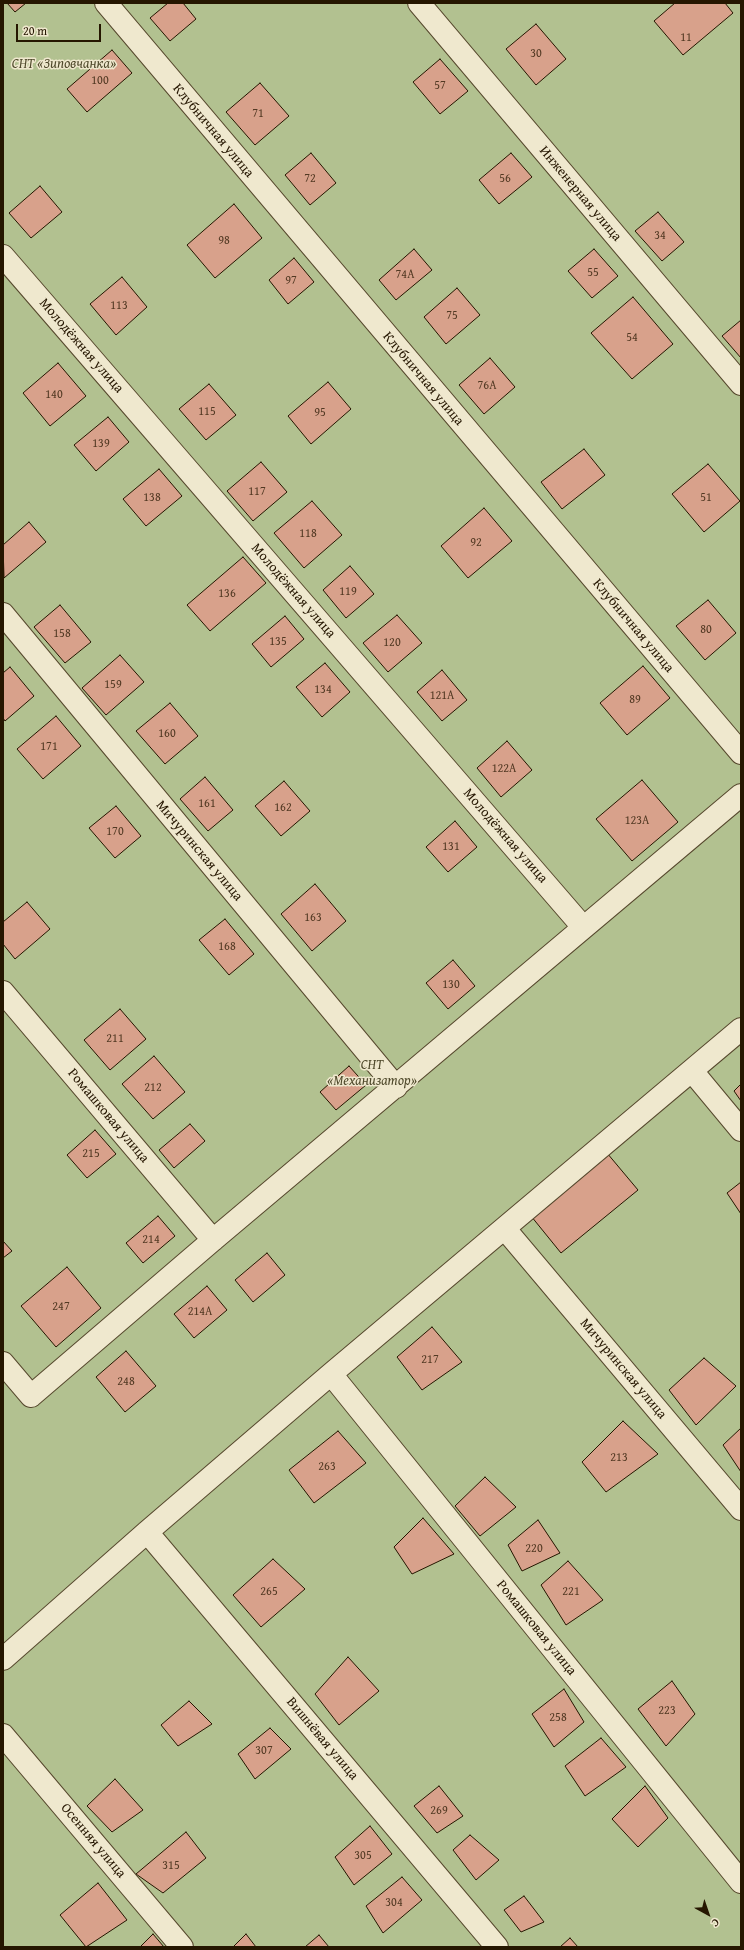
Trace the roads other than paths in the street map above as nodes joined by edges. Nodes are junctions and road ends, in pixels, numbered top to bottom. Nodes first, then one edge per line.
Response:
1 (106, 3) edge
2 (419, 3) edge
3 (3, 256) edge
4 (741, 384) edge
5 (3, 614) edge
6 (741, 753) edge
7 (741, 795) edge
8 (584, 927) junction
9 (3, 992) edge
10 (741, 1029) edge
11 (692, 1071) junction
12 (396, 1087) junction
13 (741, 1130) edge
14 (505, 1229) junction
15 (213, 1240) junction
16 (3, 1363) edge
17 (331, 1374) junction
18 (741, 1509) edge
19 (147, 1532) junction
20 (3, 1659) edge
21 (3, 1735) edge
22 (741, 1882) edge
23 (182, 1947) edge
24 (497, 1947) edge

1 - 6 street, Клубничная улица
2 - 4 street, Инженерная улица
3 - 8 street, Молодёжная улица
5 - 12 street, Мичуринская улица
7 - 8 street
8 - 12 street
9 - 15 street, Ромашковая улица
10 - 11 street
11 - 13 street
11 - 14 street
12 - 15 street
14 - 17 street
14 - 18 street, Мичуринская улица
15 - 16 street
17 - 19 street
17 - 22 street, Ромашковая улица
19 - 20 street
19 - 24 street, Вишнёвая улица
21 - 23 street, Осенняя улица

